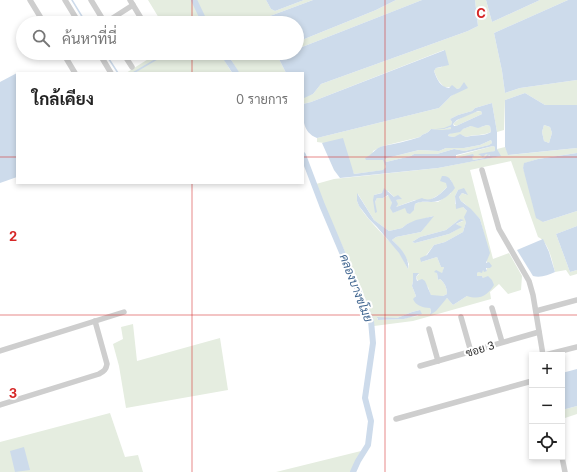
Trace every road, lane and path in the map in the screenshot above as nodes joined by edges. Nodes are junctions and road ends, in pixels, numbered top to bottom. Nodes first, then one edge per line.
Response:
1 (30, 0) edge
2 (65, 0) edge
3 (91, 0) edge
4 (131, 2) edge
5 (40, 16) edge
6 (75, 16) edge
7 (101, 16) edge
8 (114, 16) edge
9 (140, 16) edge
10 (67, 60) edge
11 (103, 60) edge
12 (128, 60) edge
13 (132, 67) dead end
14 (74, 72) edge
15 (110, 72) edge
16 (482, 170) dead end
17 (577, 300) edge
18 (492, 308) dead end
19 (536, 311) junction
20 (124, 312) dead end
21 (461, 317) dead end
22 (95, 321) junction
23 (429, 329) dead end
24 (539, 332) junction
25 (502, 342) junction
26 (577, 347) edge
27 (0, 351) edge
28 (471, 352) junction
29 (543, 352) edge
30 (556, 352) edge
31 (438, 361) junction
32 (420, 366) dead end
33 (529, 382) edge
34 (0, 405) edge
35 (396, 419) dead end
36 (563, 460) edge
37 (565, 472) edge

1 - 5 street
2 - 6 street
3 - 7 street
4 - 8 street
4 - 9 street
10 - 14 street
11 - 15 street
12 - 13 street
16 - 19 street
17 - 19 street
18 - 25 street
19 - 24 street
20 - 22 street
21 - 28 street
22 - 27 street
22 - 34 street
23 - 31 street
24 - 25 street, ซอย 3
24 - 29 street
25 - 28 street, ซอย 3
26 - 30 street
28 - 31 street, ซอย 3
31 - 32 street, ซอย 3
33 - 35 street
36 - 37 street

